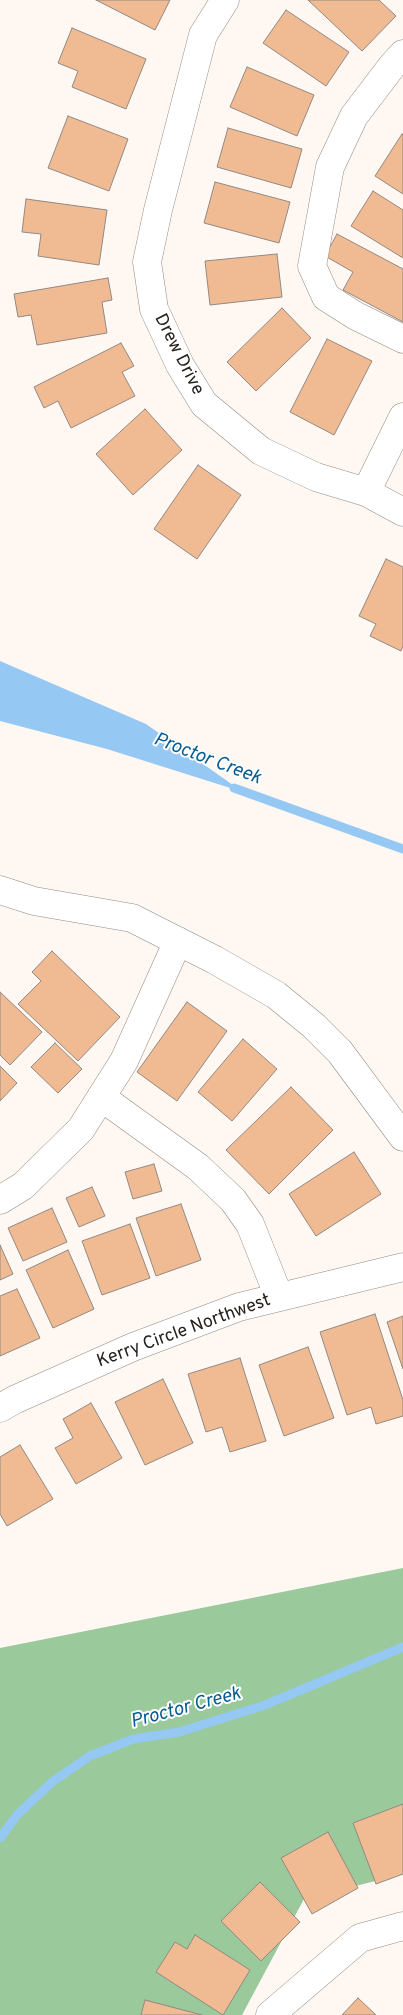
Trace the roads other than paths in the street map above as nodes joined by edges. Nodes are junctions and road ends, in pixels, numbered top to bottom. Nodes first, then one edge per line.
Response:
1 (225, 0) edge
2 (403, 54) edge
3 (403, 338) edge
4 (403, 417) edge
5 (366, 492) junction
6 (403, 512) edge
7 (0, 890) edge
8 (178, 942) junction
9 (101, 1097) junction
10 (403, 1137) edge
11 (0, 1200) edge
12 (403, 1266) edge
13 (279, 1297) junction
14 (0, 1408) edge
15 (403, 1926) edge
16 (270, 2015) edge

1 - 5 street, Drew Drive
2 - 3 street
4 - 5 street
5 - 6 street, Drew Drive
7 - 8 street
8 - 9 street
8 - 10 street
9 - 11 street
9 - 13 street
12 - 13 street, Kerry Circle Northwest
13 - 14 street, Kerry Circle Northwest
15 - 16 street

